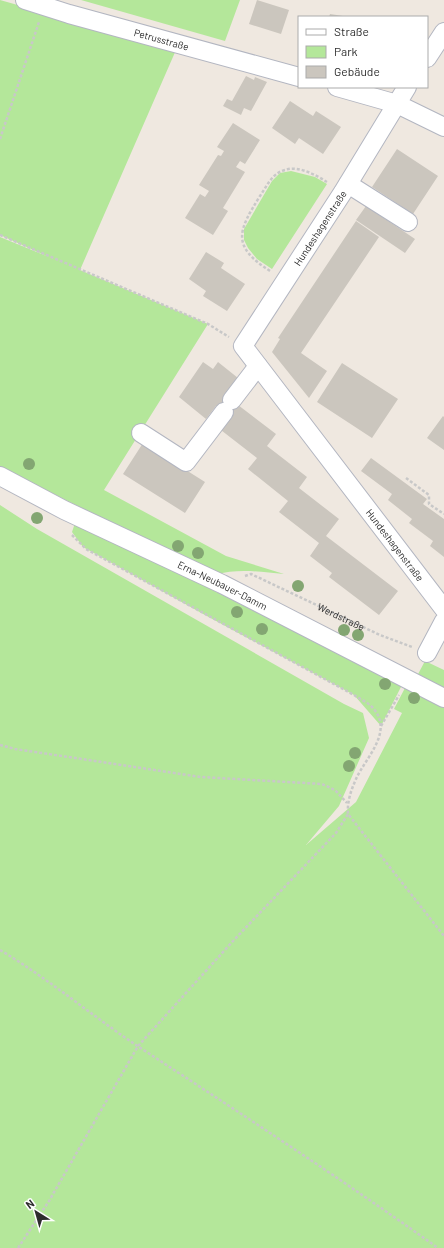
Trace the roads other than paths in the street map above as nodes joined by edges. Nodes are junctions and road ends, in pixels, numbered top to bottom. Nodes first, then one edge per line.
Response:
1 (25, 0) edge
2 (444, 32) edge
3 (428, 56) edge
4 (298, 77) edge
5 (340, 88) edge
6 (407, 88) edge
7 (396, 104) junction
8 (444, 127) edge
9 (345, 188) junction
10 (408, 222) dead end
11 (258, 366) junction
12 (141, 433) dead end
13 (0, 476) edge
14 (444, 608) edge
15 (444, 621) edge
16 (427, 653) road end
17 (444, 698) edge

1 - 4 street, Petrusstraße
2 - 3 street
5 - 7 street
6 - 7 street, Hundeshagenstraße
7 - 8 street
7 - 9 street, Hundeshagenstraße
9 - 10 street
9 - 11 street, Hundeshagenstraße
11 - 12 street
11 - 14 street, Hundeshagenstraße
13 - 17 street, Erna-Neubauer-Damm
15 - 16 street

